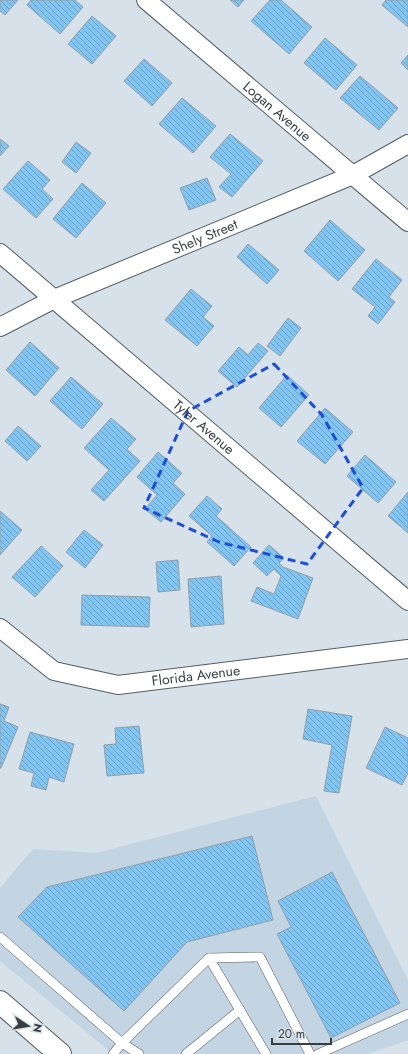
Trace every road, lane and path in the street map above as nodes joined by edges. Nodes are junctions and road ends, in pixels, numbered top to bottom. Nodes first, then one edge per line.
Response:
1 (146, 0) edge
2 (408, 144) edge
3 (353, 175) junction
4 (408, 222) edge
5 (0, 253) edge
6 (54, 299) junction
7 (0, 328) edge
8 (408, 601) edge
9 (0, 628) edge
10 (408, 649) edge
11 (0, 936) edge
12 (209, 958) junction
13 (0, 1002) edge
14 (240, 1010) junction
15 (408, 1014) edge
16 (122, 1043) junction
17 (60, 1054) edge
18 (113, 1054) edge
19 (139, 1054) edge
20 (186, 1054) edge
21 (266, 1054) edge
22 (310, 1054) edge
23 (318, 1054) edge

1 - 3 street, Logan Avenue
2 - 3 street, Shely Street
3 - 4 street, Logan Avenue
3 - 6 street, Shely Street
5 - 6 street, Tyler Avenue
6 - 7 street, Shely Street
6 - 8 street, Tyler Avenue
9 - 10 street, Florida Avenue
11 - 16 lane
12 - 14 lane
12 - 16 lane
12 - 22 lane
13 - 17 street
14 - 20 lane
14 - 21 lane
15 - 23 lane
16 - 18 lane
16 - 19 lane

